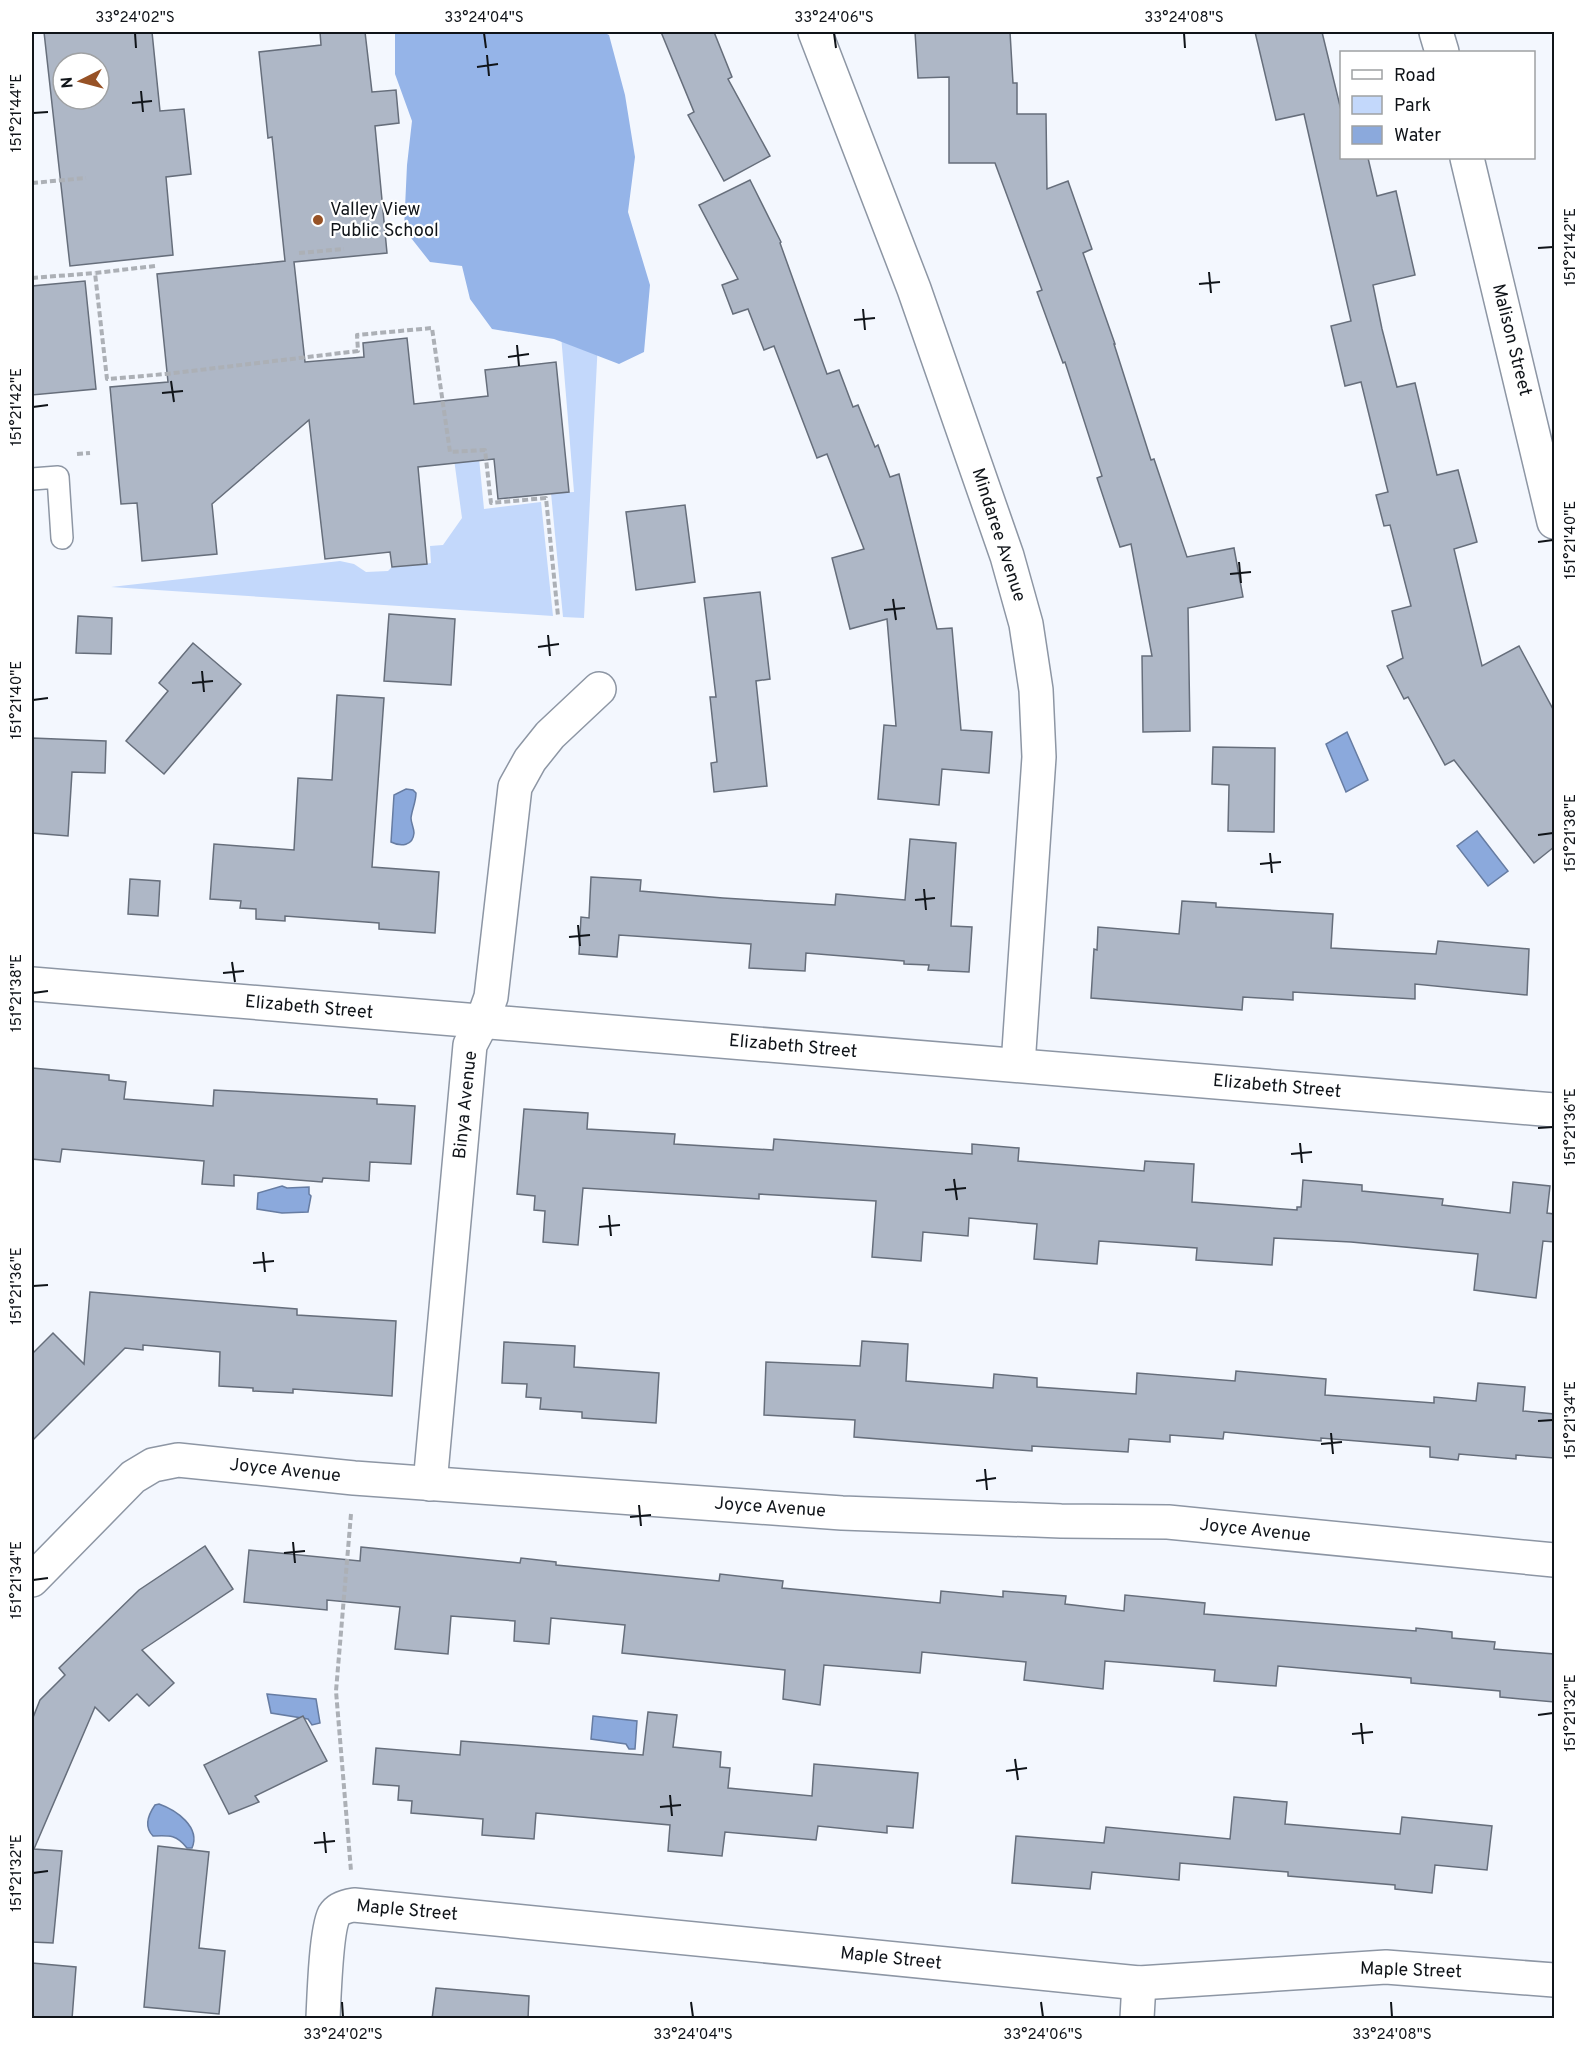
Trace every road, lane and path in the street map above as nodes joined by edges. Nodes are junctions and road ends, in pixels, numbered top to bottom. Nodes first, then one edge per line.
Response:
1 (815, 32) edge
2 (1437, 32) edge
3 (1442, 51) edge
4 (1467, 159) edge
5 (86, 178) dead end
6 (32, 183) edge
7 (344, 249) dead end
8 (299, 253) dead end
9 (155, 266) dead end
10 (95, 273) junction
11 (32, 278) edge
12 (32, 479) edge
13 (1554, 522) edge
14 (62, 538) dead end
15 (558, 616) dead end
16 (598, 689) dead end
17 (32, 984) edge
18 (482, 1022) junction
19 (1018, 1065) junction
20 (1554, 1110) edge
21 (354, 1478) junction
22 (430, 1484) junction
23 (1554, 1560) edge
24 (32, 1580) edge
25 (354, 1905) junction
26 (1554, 1980) edge
27 (1139, 1983) junction
28 (323, 2019) edge
29 (1137, 2019) edge

1 - 19 street, Mindaree Avenue
2 - 3 street
4 - 13 street, Malison Street
5 - 6 path
7 - 8 path
9 - 10 path
10 - 11 path
10 - 15 path
12 - 14 lane
16 - 18 street, Binya Avenue
17 - 18 street, Elizabeth Street
18 - 19 street, Elizabeth Street
18 - 22 street, Binya Avenue
19 - 20 street, Elizabeth Street
21 - 22 street, Joyce Avenue
21 - 24 street, Joyce Avenue
21 - 25 path
22 - 23 street, Joyce Avenue
25 - 27 street, Maple Street
25 - 28 street, Maple Street
26 - 27 street, Maple Street
27 - 29 street

